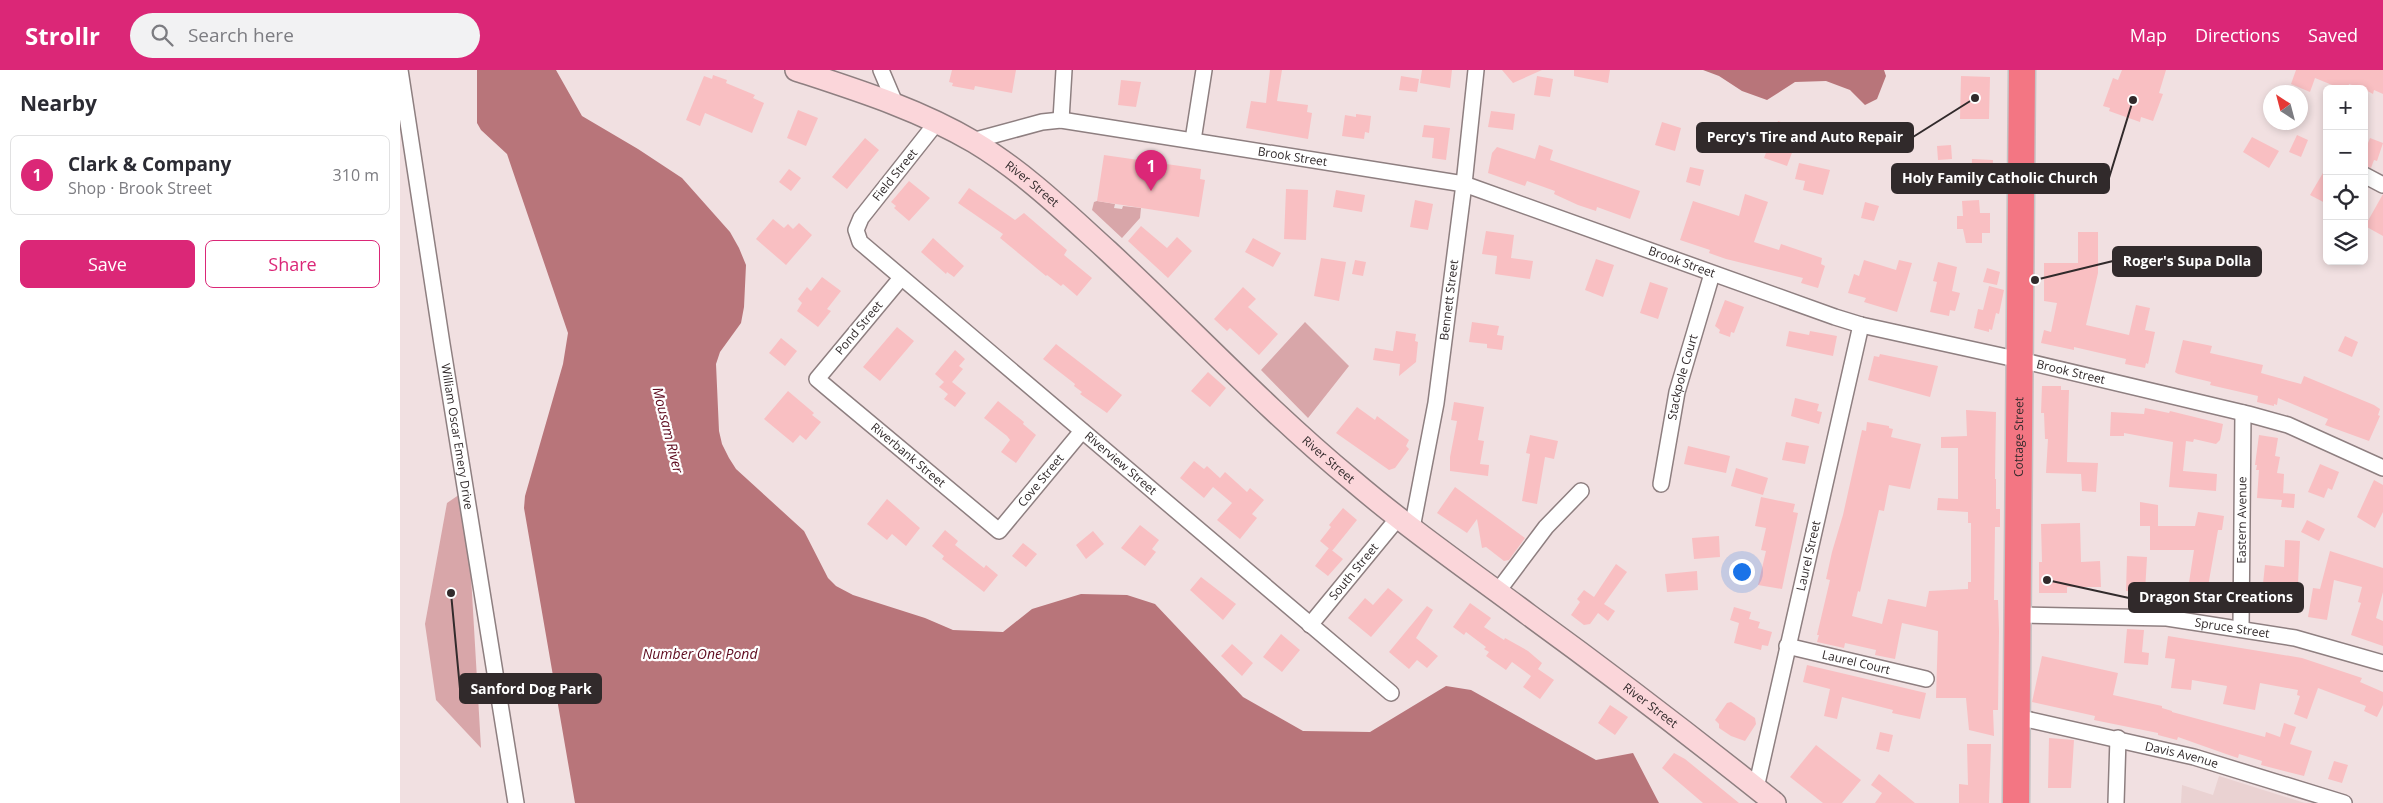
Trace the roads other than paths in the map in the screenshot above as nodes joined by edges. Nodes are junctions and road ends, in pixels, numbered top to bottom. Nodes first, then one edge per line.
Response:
1 (400, 70) edge
2 (796, 70) edge
3 (881, 70) edge
4 (1064, 70) edge
5 (1204, 70) edge
6 (1476, 70) edge
7 (2022, 70) edge
8 (895, 103) junction
9 (1061, 120) junction
10 (937, 122) junction
11 (972, 140) junction
12 (1193, 140) junction
13 (2368, 177) edge
14 (1464, 184) junction
15 (2383, 185) edge
16 (856, 230) joint
17 (1712, 274) junction
18 (901, 278) junction
19 (1861, 325) junction
20 (2020, 360) junction
21 (817, 379) joint
22 (2243, 412) junction
23 (1082, 431) junction
24 (2383, 468) edge
25 (1661, 484) dead end
26 (1581, 491) dead end
27 (1405, 523) junction
28 (999, 530) joint
29 (1498, 592) junction
30 (2017, 615) junction
31 (1310, 625) junction
32 (2241, 628) junction
33 (1787, 646) junction
34 (2383, 663) edge
35 (1926, 679) dead end
36 (1390, 693) dead end
37 (2017, 716) junction
38 (2118, 738) junction
39 (1756, 788) junction
40 (516, 803) edge
41 (1775, 803) edge
42 (2016, 803) edge
43 (2116, 803) edge
44 (2344, 803) edge

1 - 40 street, William Oscar Emery Drive
2 - 8 street, River Street
3 - 8 street
4 - 9 street
5 - 12 street
6 - 14 street, Bennett Street
7 - 20 highway, Cottage Street
8 - 10 street, River Street
9 - 11 street, Brook Street
9 - 12 street, Brook Street
10 - 11 street, River Street
10 - 16 street, Field Street
11 - 27 street, River Street
12 - 14 street, Brook Street
13 - 15 street
14 - 17 street, Brook Street
14 - 27 street, Bennett Street
16 - 18 street, Riverview Street
17 - 19 street, Brook Street
17 - 25 street, Stackpole Court
18 - 21 street, Pond Street
18 - 23 street, Riverview Street
19 - 20 street, Brook Street
19 - 33 street, Laurel Street
20 - 22 street, Brook Street
20 - 30 highway, Cottage Street
21 - 28 street, Riverbank Street
22 - 24 street, Brook Street
22 - 32 street, Eastern Avenue
23 - 28 street, Cove Street
23 - 31 street, Riverview Street
26 - 29 street
27 - 29 street, River Street
27 - 31 street, South Street
29 - 39 street, River Street
30 - 32 street, Spruce Street
30 - 37 highway, Cottage Street
31 - 36 street, Riverview Street
32 - 34 street, Spruce Street
33 - 35 street, Laurel Court
33 - 39 street, Laurel Street
37 - 38 street, Davis Avenue
37 - 42 highway, Cottage Street
38 - 43 street
38 - 44 street, Davis Avenue
39 - 41 street, River Street

